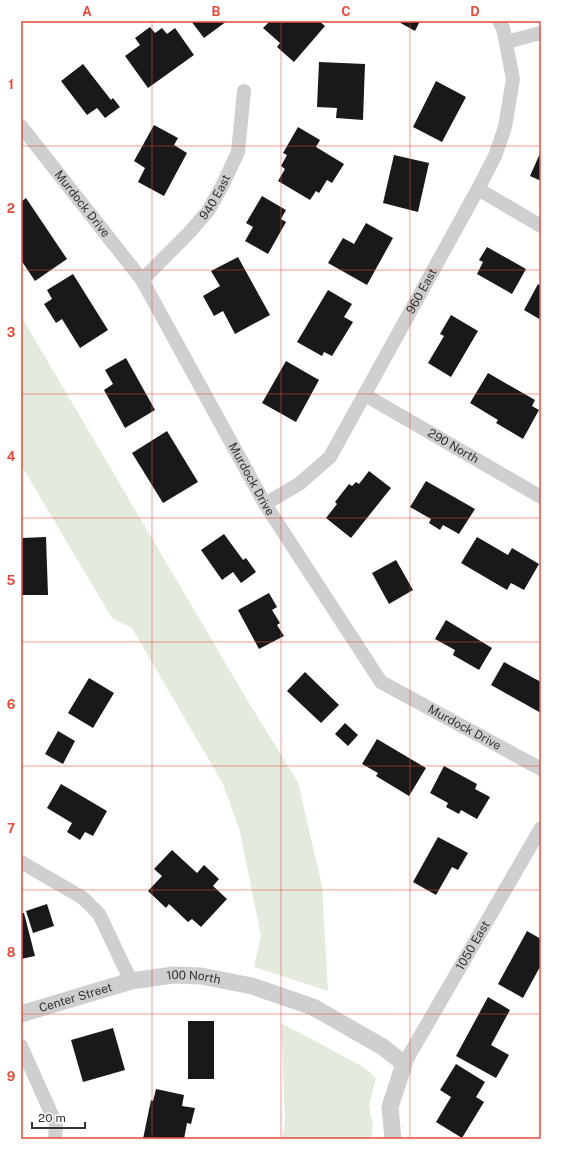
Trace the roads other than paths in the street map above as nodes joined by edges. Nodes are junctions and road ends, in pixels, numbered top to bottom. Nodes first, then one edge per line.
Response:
1 (499, 21) edge
2 (541, 33) edge
3 (506, 42) junction
4 (244, 91) dead end
5 (21, 126) edge
6 (478, 189) junction
7 (541, 226) edge
8 (142, 280) junction
9 (365, 396) junction
10 (541, 497) edge
11 (265, 504) junction
12 (541, 769) edge
13 (541, 828) edge
14 (21, 862) edge
15 (131, 981) junction
16 (21, 1014) edge
17 (21, 1046) edge
18 (404, 1064) junction
19 (55, 1139) edge
20 (393, 1139) edge

1 - 3 street, 960 East
2 - 3 street
3 - 6 street, 960 East
4 - 8 street, 940 East
5 - 8 street, Murdock Drive
6 - 7 street
6 - 9 street, 960 East
8 - 11 street, Murdock Drive
9 - 10 street, 290 North
9 - 11 street, 960 East
11 - 12 street, Murdock Drive
13 - 18 street, 1050 East
14 - 15 street
15 - 16 street, Center Street
15 - 18 street, 100 North
17 - 19 street
18 - 20 street

